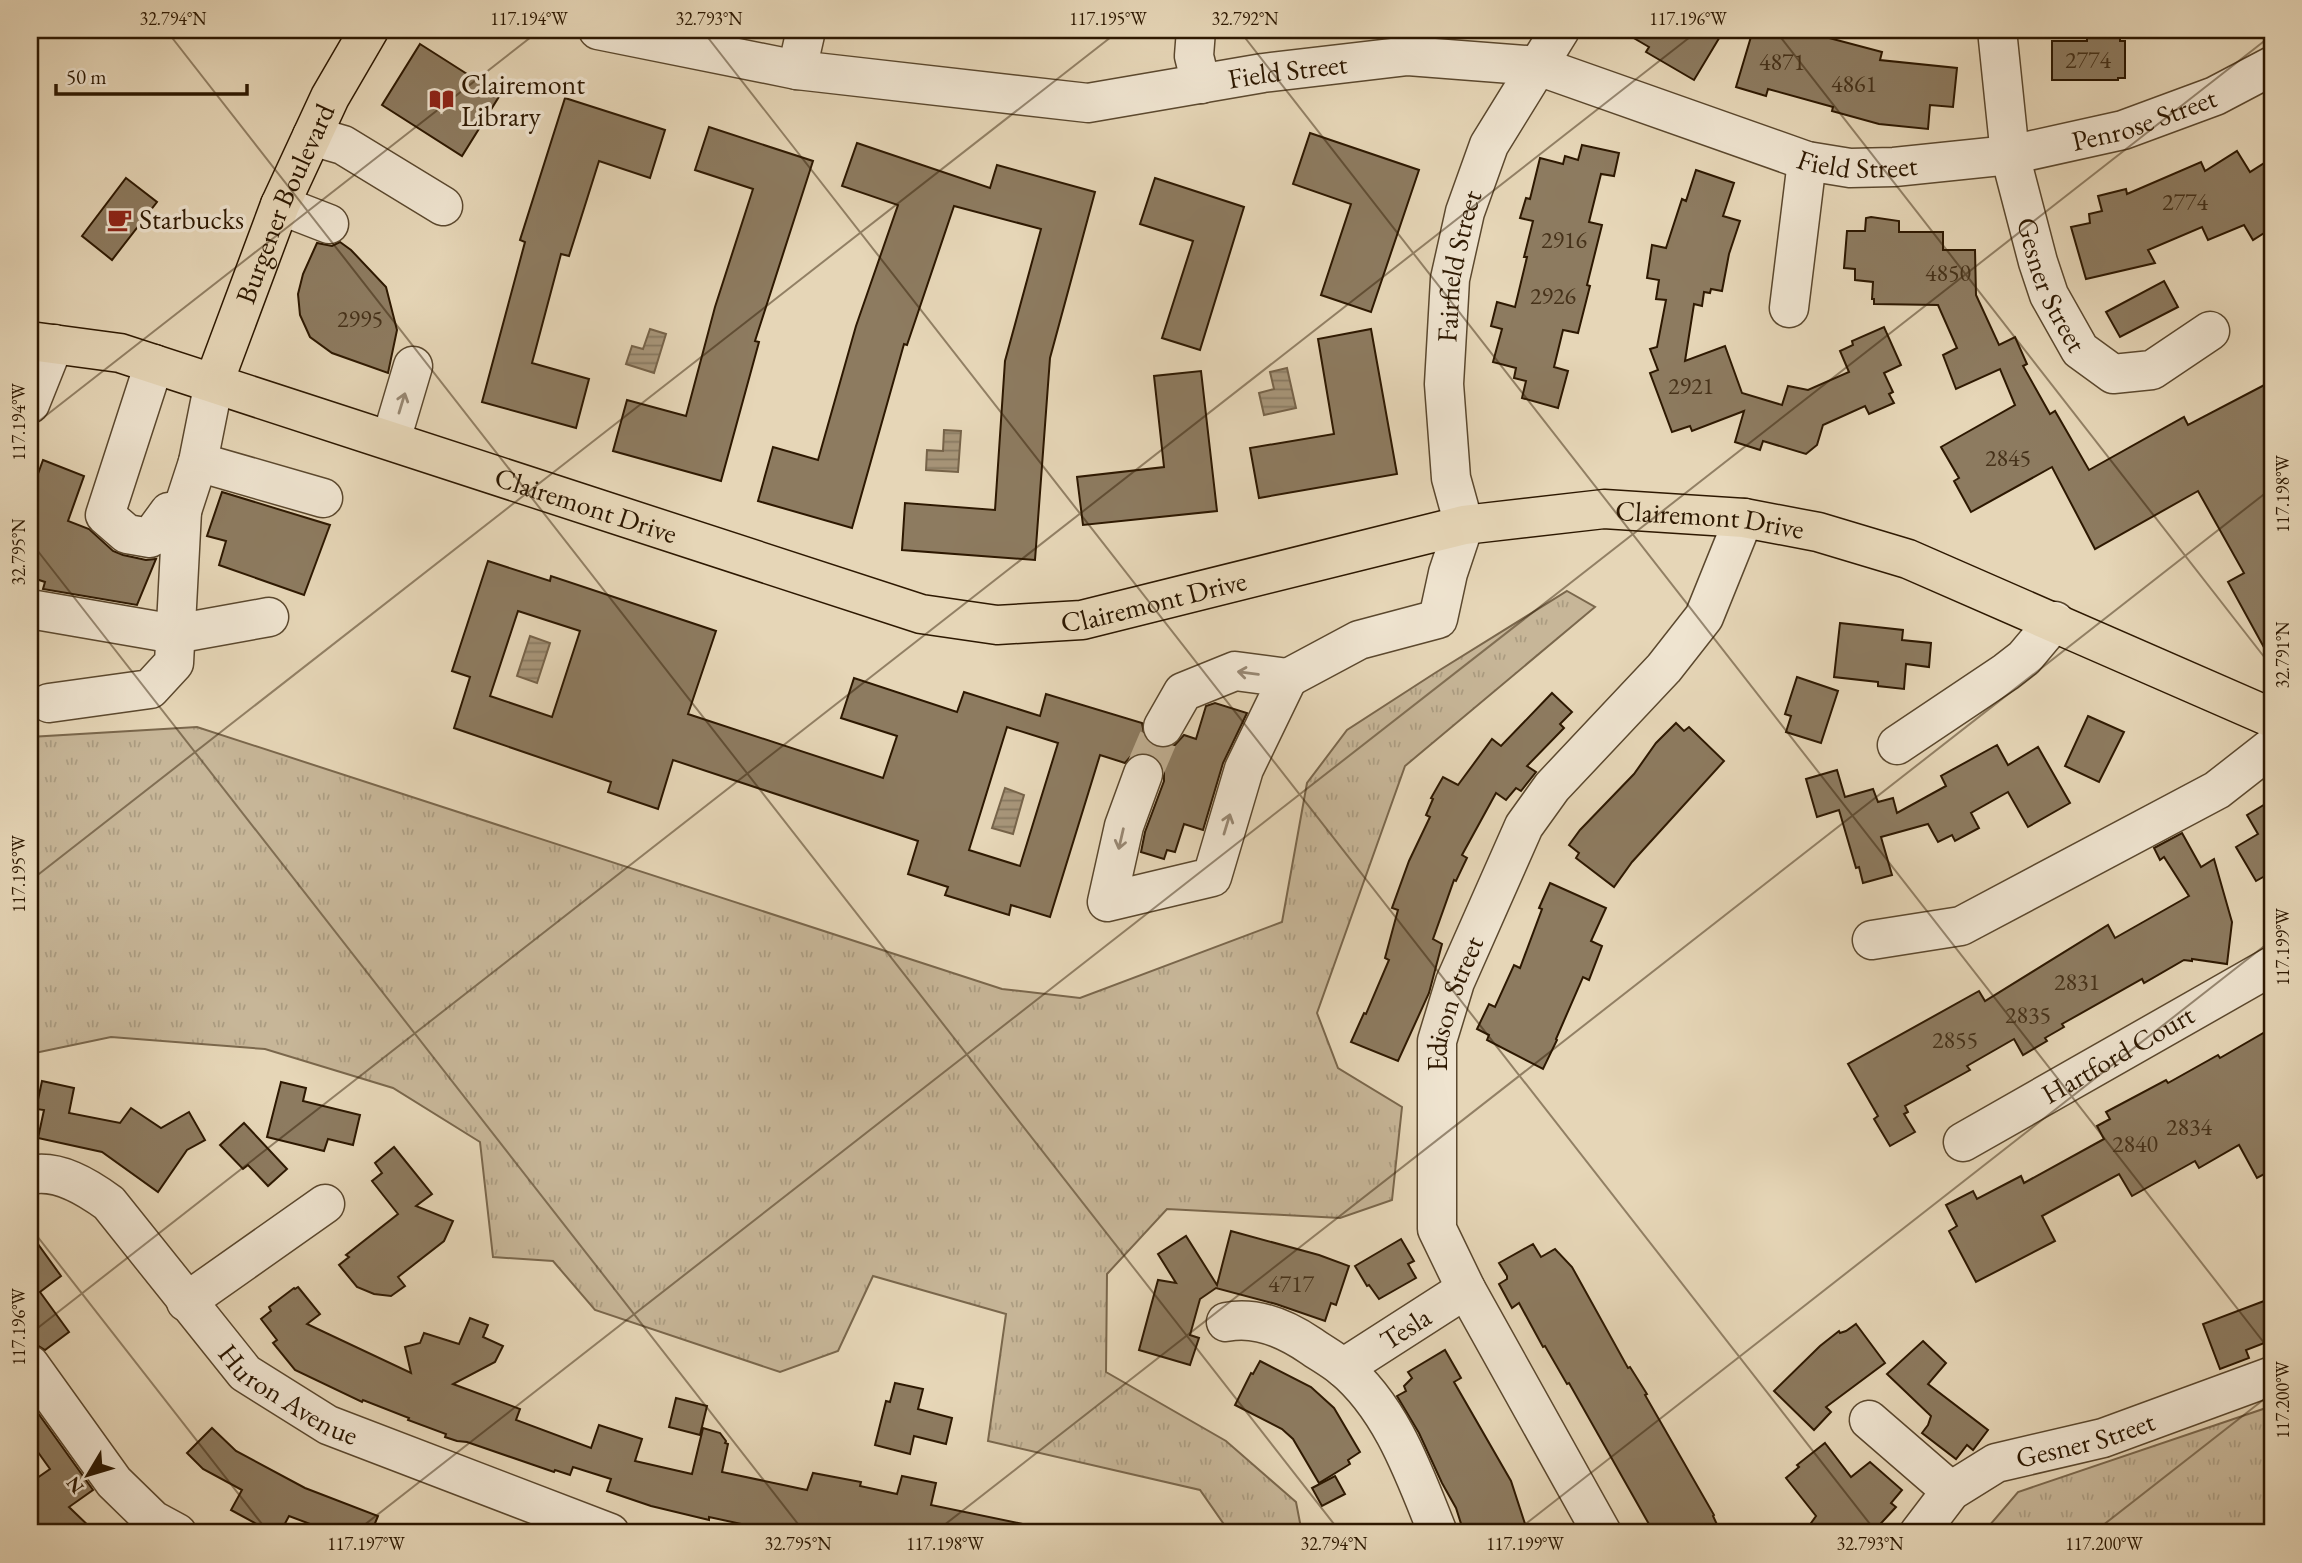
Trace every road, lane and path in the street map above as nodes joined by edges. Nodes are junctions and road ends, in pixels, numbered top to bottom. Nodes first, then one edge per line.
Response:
1 (369, 30) edge
2 (598, 30) edge
3 (806, 30) edge
4 (1196, 30) edge
5 (1560, 30) edge
6 (1997, 30) edge
7 (2272, 65) edge
8 (1538, 66) junction
9 (797, 70) junction
10 (1201, 84) junction
11 (312, 136) junction
12 (2010, 155) junction
13 (1807, 161) junction
14 (280, 205) junction
15 (443, 206) dead end
16 (329, 224) dead end
17 (1789, 309) dead end
18 (2210, 331) dead end
19 (51, 344) edge
20 (154, 364) junction
21 (413, 366) dead end
22 (214, 382) junction
23 (30, 404) edge
24 (391, 440) junction
25 (198, 463) junction
26 (323, 498) dead end
27 (182, 511) junction
28 (1744, 518) junction
29 (1464, 525) junction
30 (30, 609) edge
31 (270, 617) dead end
32 (2055, 621) junction
33 (176, 634) junction
34 (1288, 678) junction
35 (50, 703) dead end
36 (2272, 718) edge
37 (1163, 727) tunnel mouth
38 (1897, 745) dead end
39 (2272, 747) edge
40 (1143, 774) tunnel mouth
41 (1872, 940) dead end
42 (2272, 967) edge
43 (1963, 1142) dead end
44 (30, 1175) edge
45 (325, 1204) dead end
46 (1466, 1289) junction
47 (186, 1302) junction
48 (1226, 1322) dead end
49 (30, 1365) edge
50 (1343, 1368) junction
51 (2272, 1376) edge
52 (1869, 1420) dead end
53 (1951, 1491) junction
54 (177, 1533) edge
55 (610, 1533) edge
56 (1438, 1533) edge
57 (1602, 1533) edge
58 (1919, 1533) edge

1 - 11 main road, Burgener Boulevard
2 - 9 street, Field Street
3 - 9 street
4 - 10 street
5 - 8 street, Fairfield Street
6 - 12 street, Gesner Street
7 - 12 street, Penrose Street
8 - 10 street, Field Street
8 - 13 street, Field Street
8 - 29 street, Fairfield Street
9 - 10 street, Field Street
11 - 14 main road, Burgener Boulevard
11 - 15 street
12 - 13 street, Field Street
12 - 18 street, Gesner Street
13 - 17 street
14 - 16 street
14 - 22 main road, Burgener Boulevard
19 - 20 main road, Clairemont Drive
19 - 23 street
20 - 22 main road, Clairemont Drive
20 - 27 street
24 -> 21 street
22 - 24 main road, Clairemont Drive
22 - 25 street
24 - 29 main road, Clairemont Drive
25 - 26 street
25 - 27 street
27 - 33 street
28 - 29 main road, Clairemont Drive
28 - 32 main road, Clairemont Drive
28 - 46 street, Edison Street
29 - 34 street
30 - 33 street
31 - 33 street
32 - 36 main road, Clairemont Drive
32 - 38 street
33 - 35 street
34 -> 37 street
40 -> 34 street
39 - 41 street
42 - 43 street, Hartford Court
44 - 47 street, Huron Avenue
45 - 47 street
46 - 50 street, Tesla
46 - 57 street, Edison Street
47 - 55 street, Huron Avenue
48 - 50 street
49 - 54 street
50 - 56 street
51 - 53 street, Gesner Street
52 - 53 street
53 - 58 street, Gesner Street

